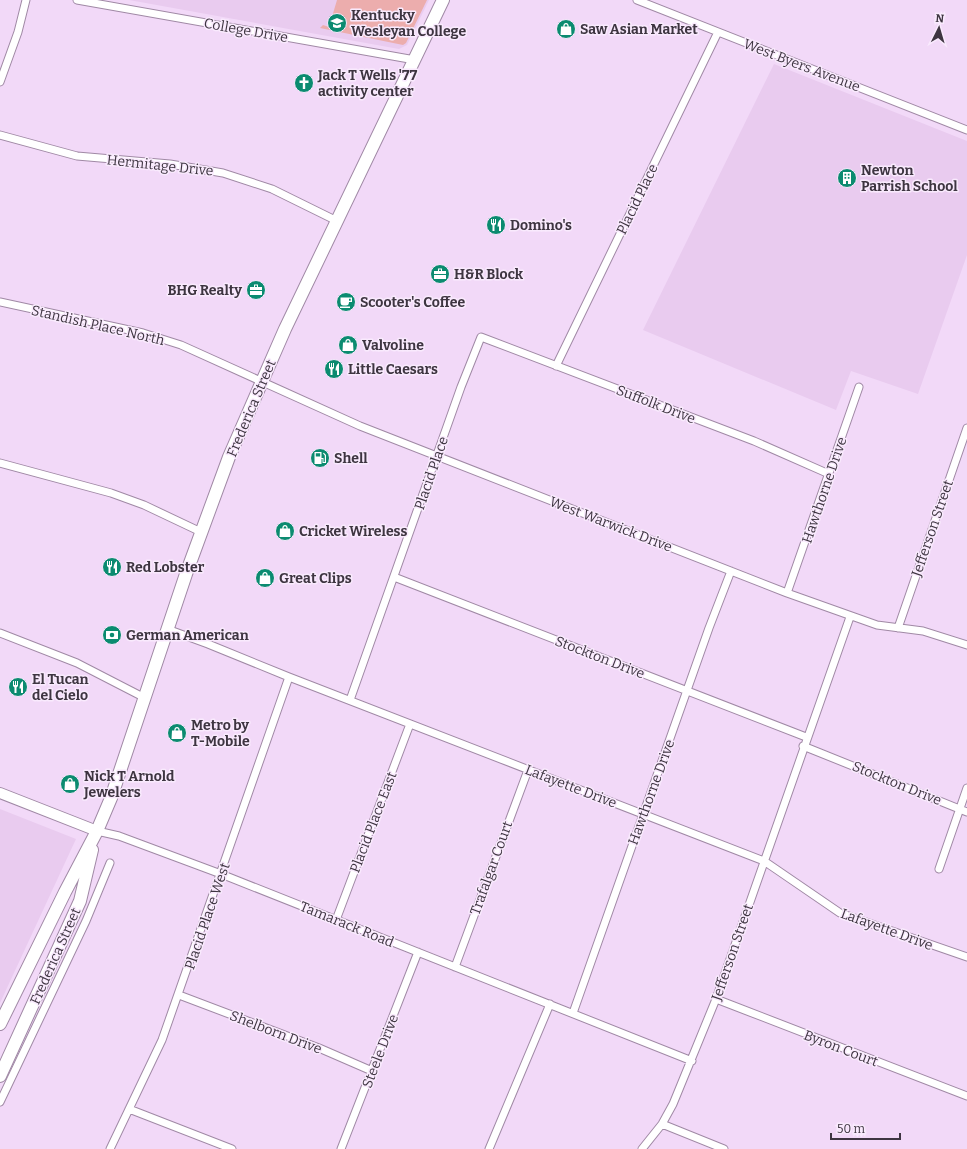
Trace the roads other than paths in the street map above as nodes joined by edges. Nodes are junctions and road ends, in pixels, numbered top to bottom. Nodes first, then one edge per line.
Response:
1 (26, 0) edge
2 (78, 0) edge
3 (443, 0) edge
4 (637, 0) edge
5 (718, 32) junction
6 (415, 60) junction
7 (0, 82) edge
8 (967, 130) edge
9 (0, 136) edge
10 (337, 221) junction
11 (0, 302) edge
12 (480, 337) joint
13 (556, 366) junction
14 (262, 380) junction
15 (859, 387) dead end
16 (967, 428) edge
17 (436, 456) junction
18 (0, 463) edge
19 (830, 474) junction
20 (201, 532) junction
21 (731, 571) junction
22 (394, 577) junction
23 (788, 593) junction
24 (850, 617) junction
25 (898, 628) junction
26 (167, 630) junction
27 (0, 633) edge
28 (967, 645) edge
29 (289, 677) junction
30 (687, 691) junction
31 (144, 698) junction
32 (350, 700) junction
33 (410, 724) junction
34 (806, 738) junction
35 (804, 746) junction
36 (528, 770) junction
37 (967, 788) edge
38 (0, 793) edge
39 (960, 809) junction
40 (967, 812) edge
41 (643, 814) junction
42 (97, 831) junction
43 (764, 861) junction
44 (110, 863) dead end
45 (939, 869) dead end
46 (221, 874) junction
47 (336, 920) junction
48 (418, 952) junction
49 (967, 957) edge
50 (456, 967) junction
51 (179, 995) junction
52 (716, 999) junction
53 (550, 1004) junction
54 (573, 1013) junction
55 (0, 1024) edge
56 (692, 1061) junction
57 (372, 1071) junction
58 (0, 1076) edge
59 (967, 1096) edge
60 (0, 1102) edge
61 (129, 1110) junction
62 (662, 1124) junction
63 (110, 1149) edge
64 (232, 1149) edge
65 (341, 1149) edge
66 (489, 1149) edge
67 (642, 1149) edge
68 (724, 1149) edge

1 - 7 street
2 - 6 street, College Drive
3 - 6 main road, Frederica Street
4 - 5 street, West Byers Avenue
5 - 8 street, West Byers Avenue
5 - 13 street, Placid Place
6 - 10 main road, Frederica Street
9 - 10 street, Hermitage Drive
10 - 14 main road, Frederica Street
11 - 14 street, Standish Place North
12 - 13 street, Suffolk Drive
12 - 17 street, Placid Place
13 - 19 street, Suffolk Drive
14 - 17 street, West Warwick Drive
14 - 20 main road, Frederica Street
15 - 19 street, Hawthorne Drive
16 - 25 street, Jefferson Street
17 - 21 street, West Warwick Drive
17 - 22 street, Placid Place
18 - 20 street
19 - 23 street, Hawthorne Drive
20 - 26 main road, Frederica Street
21 - 23 street, West Warwick Drive
21 - 30 street, Hawthorne Drive
22 - 30 street, Stockton Drive
22 - 32 street, Placid Place
23 - 24 street, West Warwick Drive
24 - 25 street, West Warwick Drive
24 - 34 street
25 - 28 street, West Warwick Drive
26 - 29 street, Lafayette Drive
26 - 31 main road, Frederica Street
27 - 31 street
29 - 32 street, Lafayette Drive
29 - 46 street, Placid Place West
30 - 34 street, Stockton Drive
30 - 41 street, Hawthorne Drive
31 - 42 main road, Frederica Street
32 - 33 street, Lafayette Drive
33 - 36 street, Lafayette Drive
33 - 47 street, Placid Place East
34 - 35 street, Jefferson Street
35 - 39 street, Stockton Drive
35 - 43 street, Jefferson Street
36 - 41 street, Lafayette Drive
36 - 50 street, Trafalgar Court
37 - 39 street
38 - 42 street, Tamarack Road
39 - 40 street, Stockton Drive
39 - 45 street
41 - 43 street, Lafayette Drive
41 - 54 street, Hawthorne Drive
42 - 46 street, Tamarack Road
42 - 55 main road, Frederica Street
42 - 58 main road, Frederica Street
43 - 49 street, Lafayette Drive
43 - 52 street, Jefferson Street
44 - 60 street, Frederica Street
46 - 47 street, Tamarack Road
46 - 51 street, Placid Place West
47 - 48 street, Tamarack Road
48 - 50 street, Tamarack Road
48 - 57 street, Steele Drive
50 - 53 street, Tamarack Road
51 - 57 street, Shelborn Drive
51 - 61 street, Placid Place West
52 - 56 street, Jefferson Street
52 - 59 street, Byron Court
53 - 54 street, Tamarack Road
53 - 66 street
54 - 56 street, Tamarack Road
56 - 62 street, Jefferson Street
57 - 65 street, Steele Drive
61 - 63 street, Placid Place West
61 - 64 street
62 - 67 street, Jefferson Street
62 - 68 street

